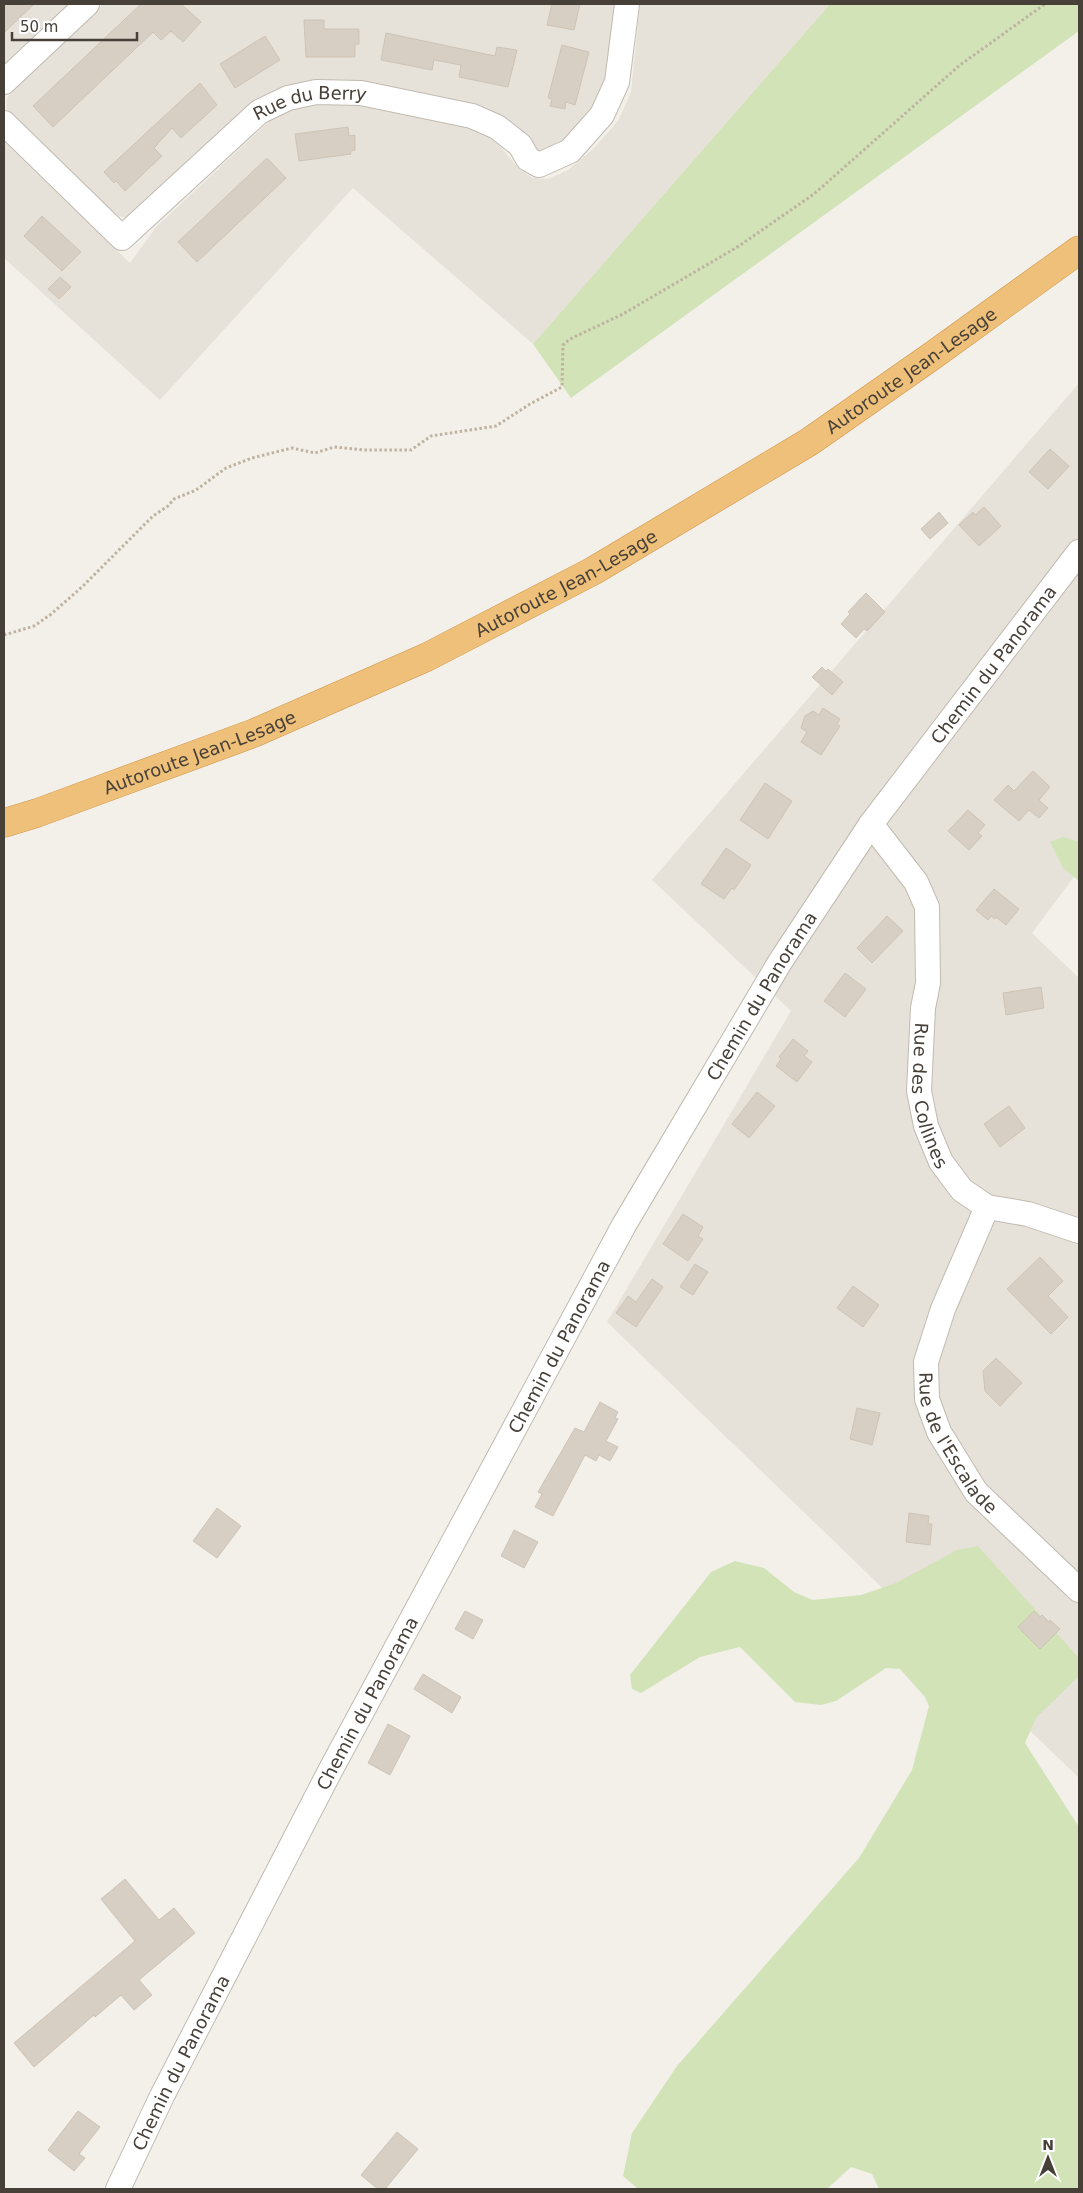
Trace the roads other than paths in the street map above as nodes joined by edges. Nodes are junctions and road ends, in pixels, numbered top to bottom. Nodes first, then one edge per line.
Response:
1 (87, 4) edge
2 (627, 4) edge
3 (4, 82) edge
4 (4, 123) edge
5 (1079, 250) edge
6 (1079, 552) edge
7 (4, 823) edge
8 (871, 824) junction
9 (987, 1207) junction
10 (1079, 1231) edge
11 (1079, 1590) edge
12 (118, 2189) edge

1 - 3 street
2 - 4 street, Rue du Berry
5 - 7 highway, Autoroute Jean-Lesage
6 - 8 street, Chemin du Panorama
8 - 9 street, Rue des Collines
8 - 12 street, Chemin du Panorama
9 - 10 street, Rue des Collines
9 - 11 street, Rue de l'Escalade

